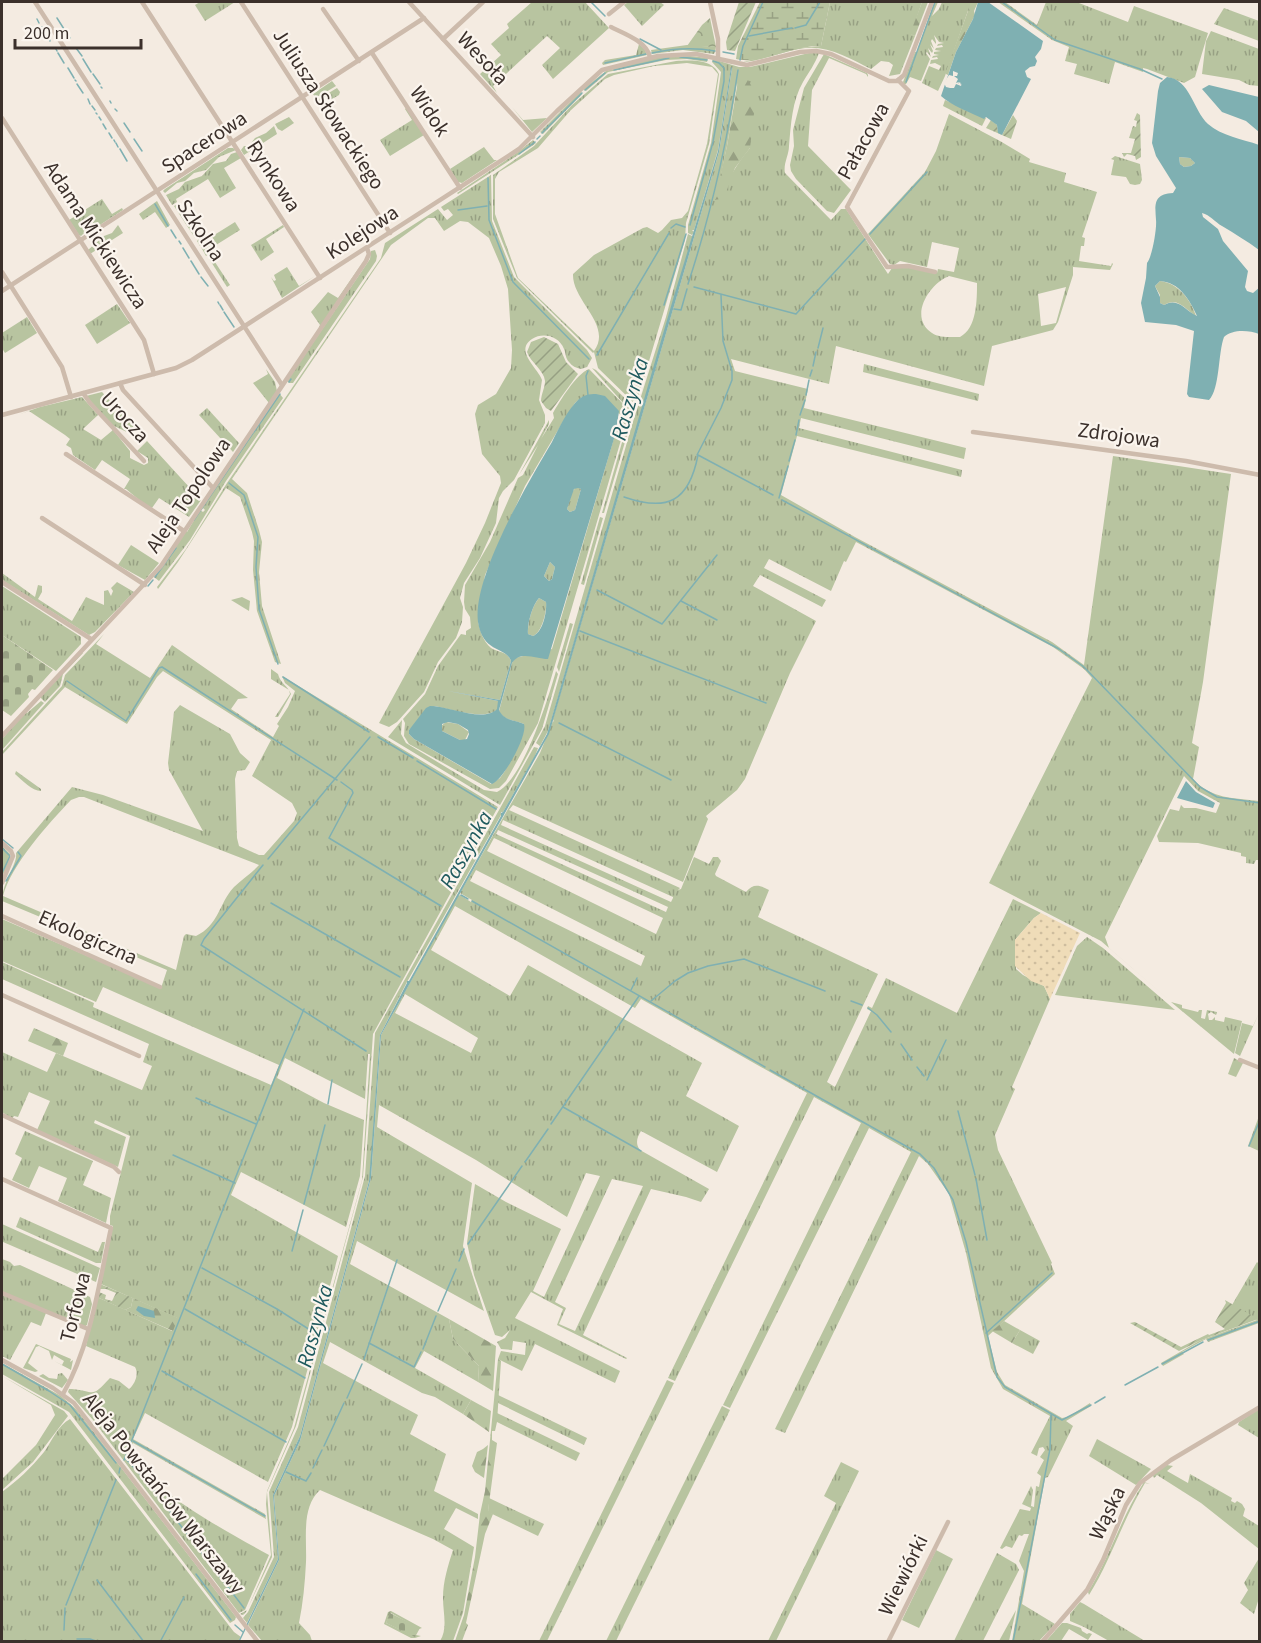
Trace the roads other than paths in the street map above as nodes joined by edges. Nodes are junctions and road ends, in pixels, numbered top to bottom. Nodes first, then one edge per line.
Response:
1 (35, 2) edge
2 (142, 2) edge
3 (241, 2) edge
4 (409, 2) edge
5 (483, 2) edge
6 (624, 2) edge
7 (710, 2) edge
8 (932, 2) edge
9 (323, 9) dead end
10 (609, 14) dead end
11 (424, 18) junction
12 (610, 27) dead end
13 (443, 39) junction
14 (372, 52) junction
15 (650, 57) junction
16 (718, 59) junction
17 (359, 61) junction
18 (898, 80) junction
19 (303, 98) junction
20 (2, 118) edge
21 (533, 137) junction
22 (233, 143) junction
23 (460, 188) junction
24 (157, 191) junction
25 (390, 233) junction
26 (80, 241) junction
27 (367, 248) junction
28 (2, 272) edge
29 (935, 272) dead end
30 (320, 278) junction
31 (10, 286) junction
32 (2, 291) edge
33 (244, 327) junction
34 (154, 374) junction
35 (120, 383) junction
36 (282, 385) junction
37 (83, 393) junction
38 (71, 397) junction
39 (2, 415) edge
40 (973, 432) dead end
41 (66, 454) dead end
42 (144, 461) dead end
43 (1260, 475) edge
44 (213, 488) junction
45 (42, 518) dead end
46 (184, 531) junction
47 (2, 582) edge
48 (145, 585) junction
49 (91, 639) junction
50 (2, 736) edge
51 (2, 843) edge
52 (2, 883) edge
53 (2, 916) edge
54 (160, 987) dead end
55 (2, 994) edge
56 (139, 1056) dead end
57 (1240, 1060) dead end
58 (1260, 1068) edge
59 (2, 1115) edge
60 (119, 1172) dead end
61 (2, 1179) edge
62 (2, 1293) edge
63 (88, 1329) junction
64 (2, 1360) edge
65 (63, 1394) junction
66 (1260, 1407) edge
67 (948, 1522) dead end
68 (258, 1641) edge
69 (888, 1641) edge
70 (1042, 1641) edge

1 - 24 street, Szkolna
2 - 22 street, Rynkowa
3 - 19 street, Juliusza Słowackiego
4 - 11 street, Wesoła
5 - 13 street
6 - 10 street
7 - 16 street
8 - 18 street
9 - 17 street
11 - 13 street, Wesoła
11 - 14 street, Spacerowa
12 - 15 street
13 - 21 street, Wesoła
14 - 17 street, Spacerowa
14 - 23 street, Widok
15 - 16 street, Kolejowa
15 - 21 street, Kolejowa
16 - 18 street, Kolejowa
17 - 19 street, Spacerowa
18 - 29 street, Pałacowa
19 - 22 street, Spacerowa
19 - 25 street, Juliusza Słowackiego
20 - 26 street, Adama Mickiewicza
21 - 23 street, Kolejowa
22 - 24 street, Spacerowa
22 - 30 street, Rynkowa
23 - 25 street, Kolejowa
24 - 26 street, Spacerowa
24 - 33 street, Szkolna
25 - 27 street, Kolejowa
26 - 31 street, Spacerowa
26 - 34 street, Adama Mickiewicza
27 - 30 street, Kolejowa
27 - 36 street, Aleja Topolowa
28 - 31 street
30 - 33 street, Kolejowa
31 - 32 street, Spacerowa
31 - 38 street
33 - 34 street, Kolejowa
33 - 36 street, Szkolna
34 - 35 street, Kolejowa
35 - 37 street, Kolejowa
35 - 44 street
36 - 44 street, Aleja Topolowa
37 - 38 street, Kolejowa
37 - 42 street, Urocza
38 - 39 street, Kolejowa
40 - 43 street, Zdrojowa
41 - 46 street
44 - 46 street, Aleja Topolowa
45 - 48 street
46 - 48 street, Aleja Topolowa
47 - 49 street
48 - 49 street, Aleja Topolowa
49 - 50 street, Aleja Topolowa
51 - 52 street
53 - 54 street, Ekologiczna
55 - 56 street
57 - 58 street
59 - 60 street
61 - 63 street, Torfowa
62 - 63 street
63 - 65 street, Torfowa
64 - 65 street, Aleja Powstańców Warszawy
65 - 68 street, Aleja Powstańców Warszawy
66 - 70 street, Wąska
67 - 69 street, Wiewiórki

